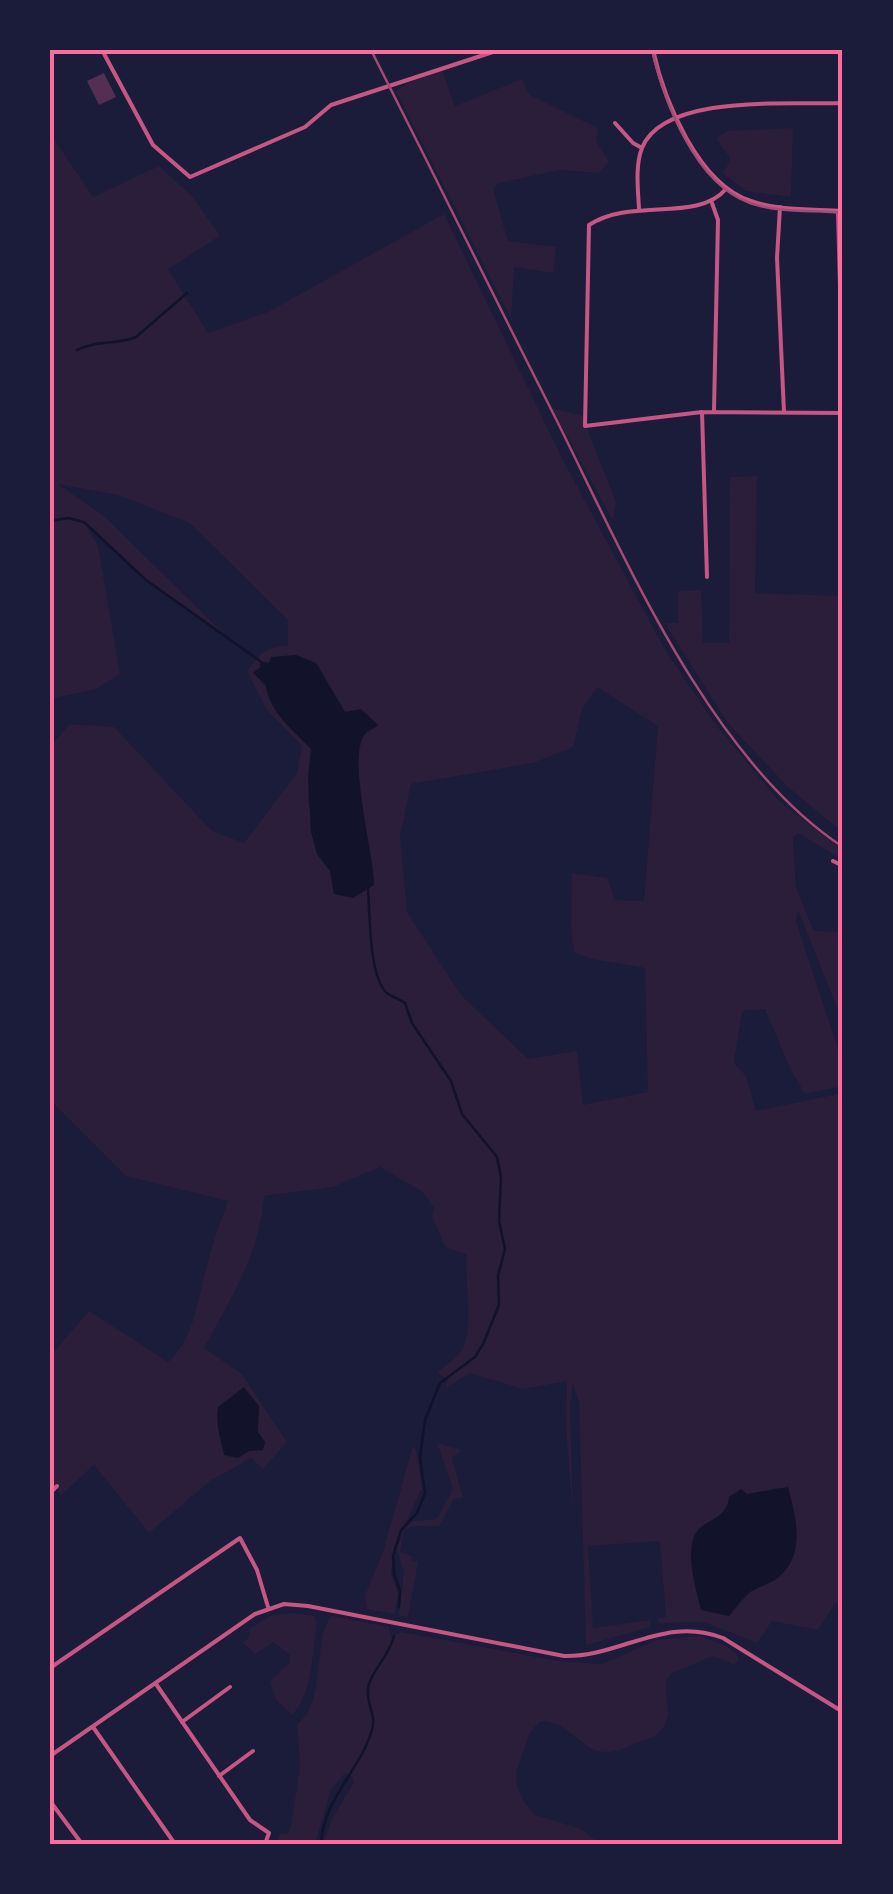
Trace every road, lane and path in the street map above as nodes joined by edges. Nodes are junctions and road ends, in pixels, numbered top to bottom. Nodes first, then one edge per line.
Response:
1 (102, 50) edge
2 (499, 50) edge
3 (654, 50) edge
4 (843, 104) edge
5 (676, 116) junction
6 (616, 123) dead end
7 (642, 148) junction
8 (726, 188) junction
9 (712, 203) junction
10 (780, 206) junction
11 (639, 209) junction
12 (840, 211) edge
13 (843, 397) edge
14 (714, 411) junction
15 (702, 412) junction
16 (784, 412) junction
17 (843, 413) edge
18 (707, 577) dead end
19 (832, 861) dead end
20 (843, 866) edge
21 (58, 1486) dead end
22 (50, 1493) edge
23 (268, 1607) junction
24 (50, 1668) edge
25 (156, 1684) junction
26 (230, 1687) dead end
27 (843, 1712) edge
28 (182, 1722) junction
29 (93, 1728) junction
30 (253, 1751) dead end
31 (50, 1756) edge
32 (218, 1776) junction
33 (50, 1801) edge
34 (82, 1844) edge
35 (175, 1844) edge
36 (265, 1844) edge

1 - 2 street
3 - 5 street
4 - 5 street
5 - 7 street
5 - 8 street
6 - 7 street
7 - 11 street
8 - 9 street
8 - 10 street
9 - 11 street
9 - 14 street
10 - 12 street
10 - 16 street
11 - 15 street
12 - 13 street
14 - 15 street
14 - 16 street
15 - 18 street
16 - 17 street
19 - 20 street
21 - 22 street
23 - 24 street
23 - 25 street
23 - 27 street
25 - 28 street
25 - 29 street
26 - 28 street
28 - 32 street
29 - 31 street
29 - 35 street
30 - 32 street
32 - 36 street
33 - 34 street

